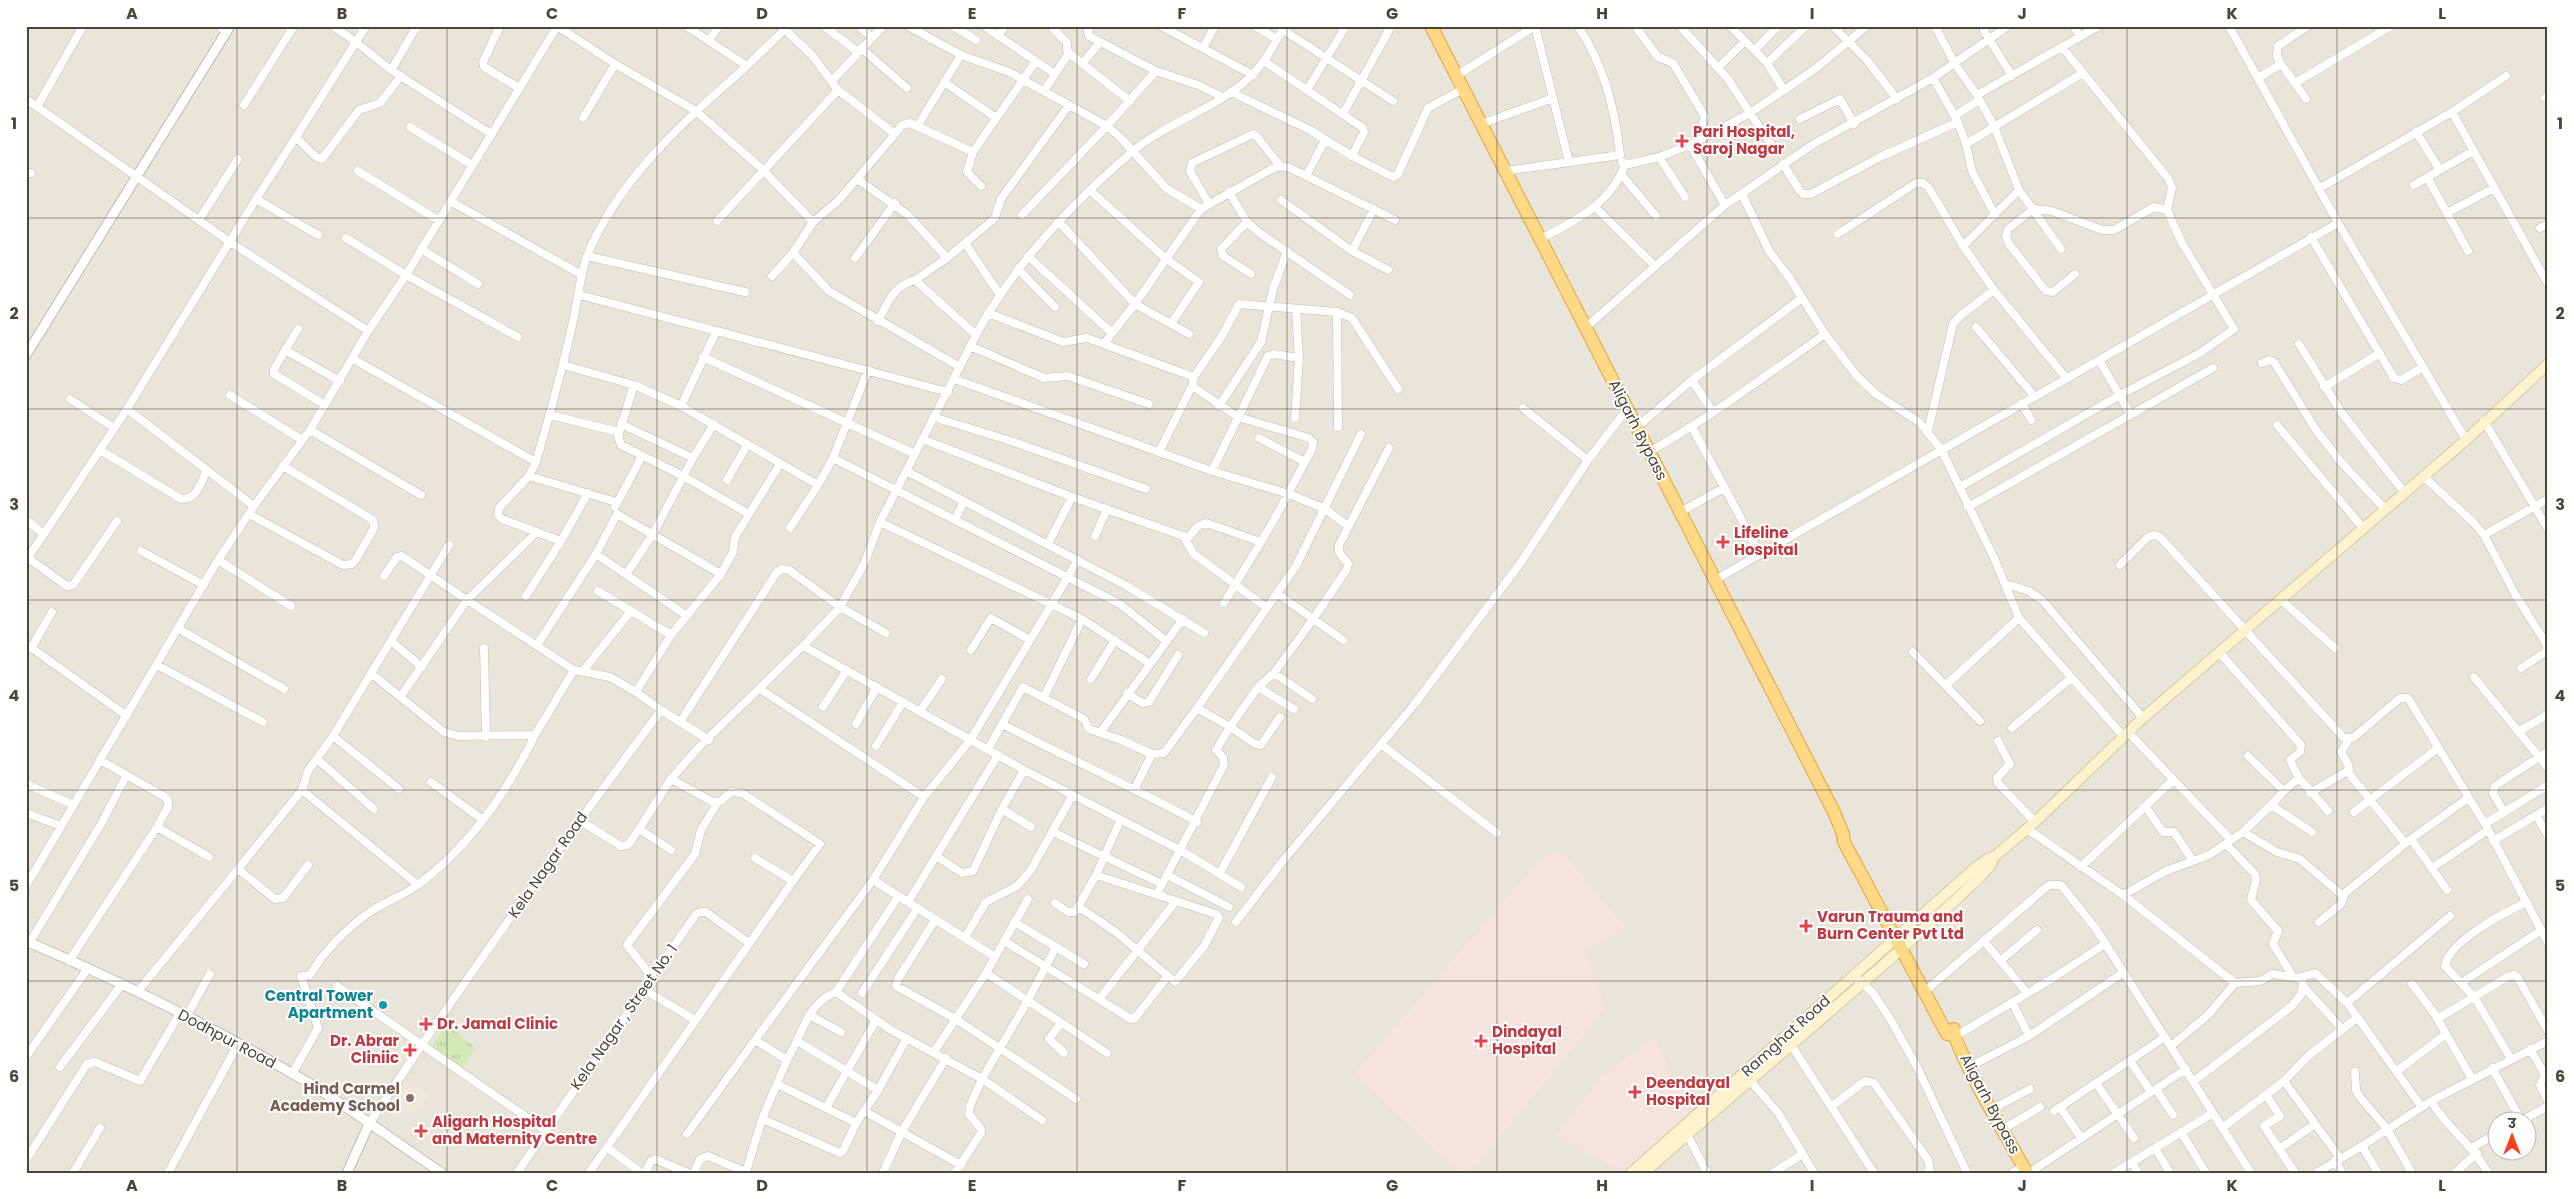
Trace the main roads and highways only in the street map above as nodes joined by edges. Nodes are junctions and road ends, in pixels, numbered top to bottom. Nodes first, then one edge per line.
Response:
1 (1431, 26) edge
2 (2548, 364) edge
3 (1902, 941) junction
4 (1954, 1036) junction
5 (1788, 1040) junction
6 (1747, 1077) junction
7 (2022, 1171) edge
8 (1645, 1172) edge
9 (1631, 1173) edge

1 - 3 highway, Aligarh Bypass
2 - 3 main road
3 - 4 highway, Aligarh Bypass
3 - 4 highway, Aligarh Bypass
3 - 5 main road, Ramghat Road
3 - 5 main road, Ramghat Road
4 - 7 highway, Aligarh Bypass
5 - 6 main road, Ramghat Road
6 - 8 main road, Ramghat Road
6 - 9 main road, Ramghat Road

